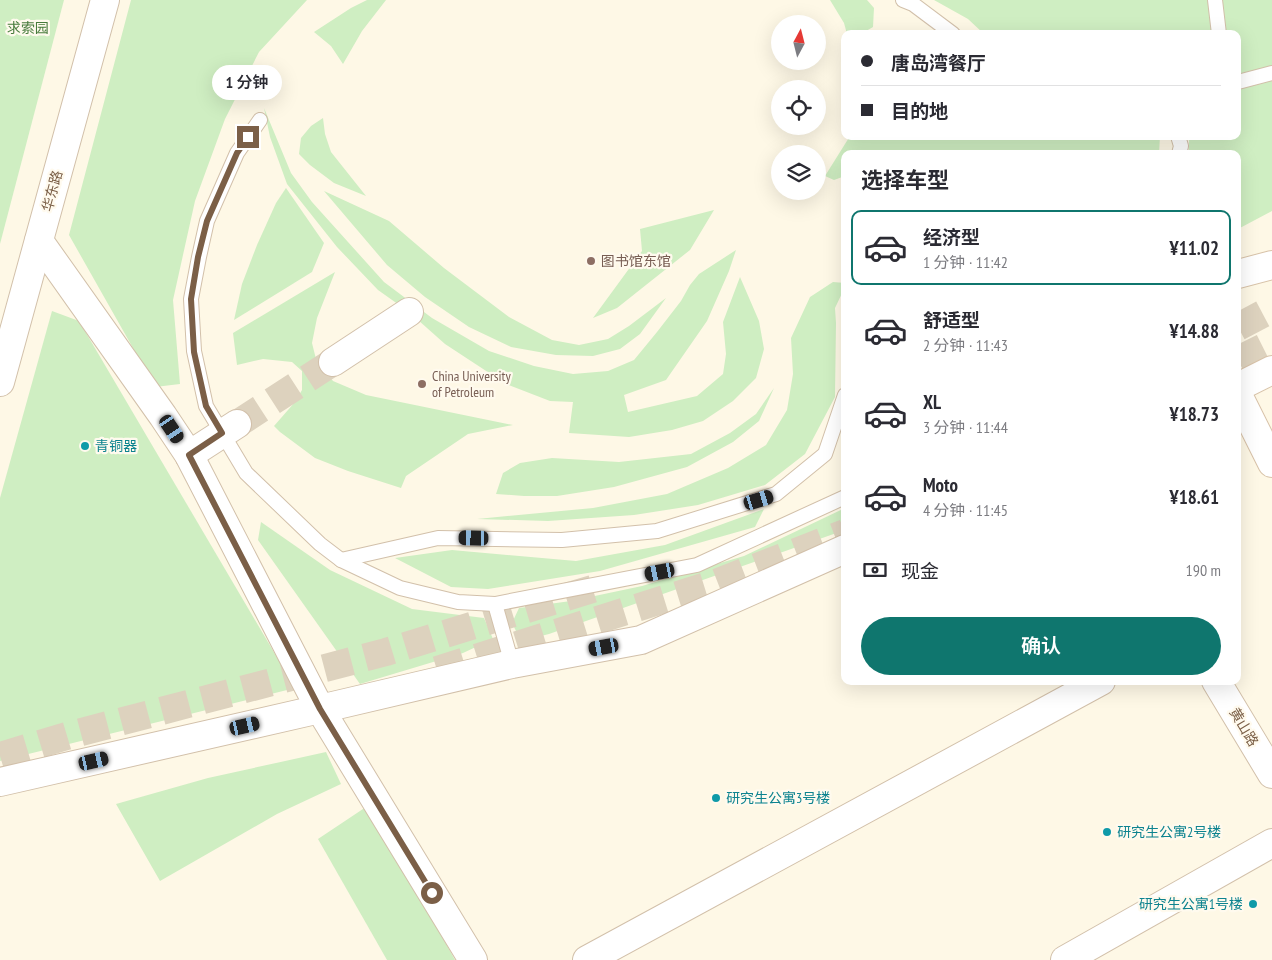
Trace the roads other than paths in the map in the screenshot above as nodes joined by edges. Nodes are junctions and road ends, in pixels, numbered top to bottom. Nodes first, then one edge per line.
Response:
1 (105, 0) edge
2 (903, 0) edge
3 (1215, 0) edge
4 (948, 30) edge
5 (1219, 30) edge
6 (1272, 74) edge
7 (1241, 81) edge
8 (260, 120) dead end
9 (39, 241) junction
10 (1272, 265) edge
11 (1241, 273) edge
12 (409, 312) dead end
13 (333, 362) tunnel mouth
14 (1272, 370) edge
15 (0, 382) edge
16 (1241, 386) edge
17 (1241, 401) edge
18 (841, 407) edge
19 (230, 428) junction
20 (189, 455) junction
21 (1272, 463) edge
22 (841, 499) edge
23 (841, 551) edge
24 (341, 560) junction
25 (495, 604) junction
26 (512, 664) junction
27 (1094, 685) edge
28 (1218, 685) edge
29 (320, 709) junction
30 (1272, 774) edge
31 (0, 782) edge
32 (1272, 843) edge
33 (473, 960) edge
34 (587, 960) edge
35 (1065, 960) edge

1 - 9 street, 华东路
2 - 4 lane
3 - 5 lane
6 - 7 lane
8 - 19 lane
9 - 15 street, 华东路
9 - 20 street
10 - 11 street
12 - 13 street
14 - 16 street
17 - 21 street
18 - 24 lane
19 - 20 street
19 - 24 lane
20 - 29 street
22 - 25 lane
23 - 26 street
24 - 25 lane
25 - 26 lane
26 - 29 street
27 - 34 street
28 - 30 street, 黄山路
29 - 31 street
29 - 33 street
32 - 35 street

